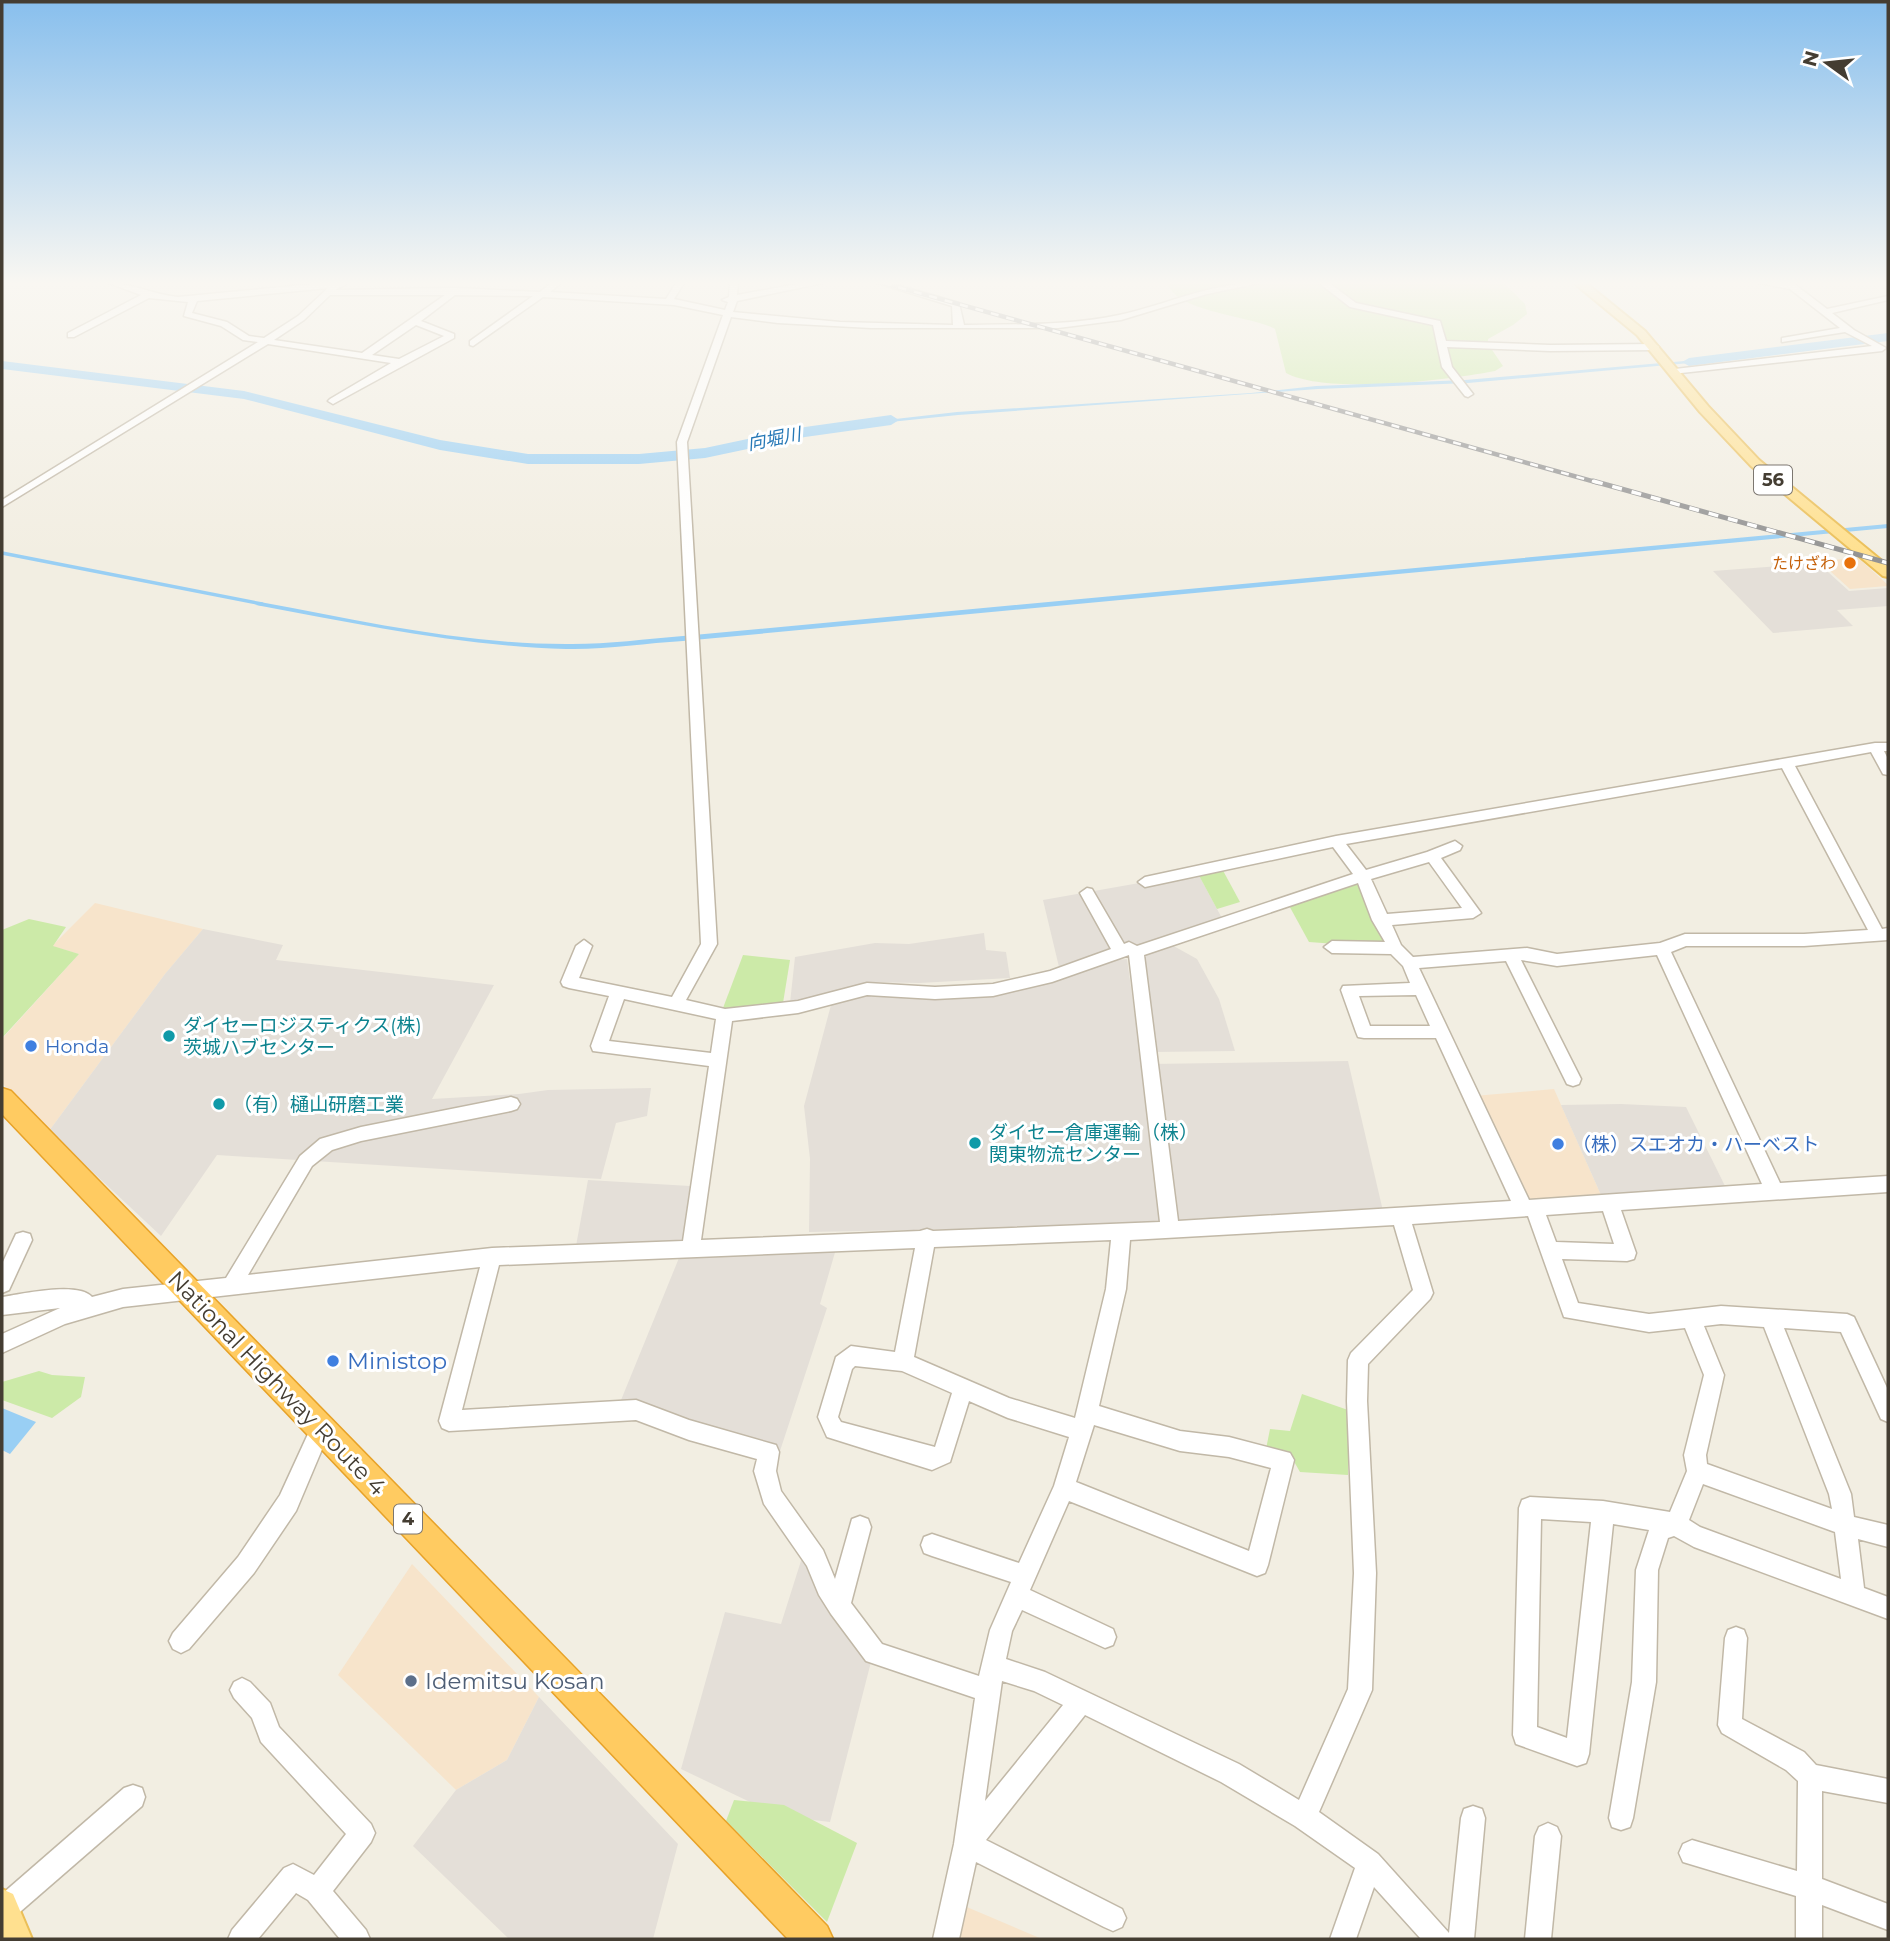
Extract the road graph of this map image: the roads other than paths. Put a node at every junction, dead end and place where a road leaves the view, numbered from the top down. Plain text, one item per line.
1 (214, 374) edge
2 (380, 374) edge
3 (706, 374) edge
4 (1452, 374) edge
5 (1677, 374) edge
6 (1468, 394) dead end
7 (333, 401) dead end
8 (2, 504) edge
9 (1888, 573) edge
10 (1882, 747) edge
11 (1787, 764) junction
12 (1888, 771) edge
13 (1336, 841) junction
14 (1455, 846) dead end
15 (1432, 856) junction
16 (1362, 876) junction
17 (1146, 883) dead end
18 (1087, 893) dead end
19 (1380, 920) junction
20 (1883, 934) edge
21 (584, 946) dead end
22 (1332, 947) dead end
23 (1395, 948) junction
24 (1662, 949) junction
25 (1128, 952) junction
26 (1511, 955) junction
27 (1409, 963) junction
28 (1420, 989) junction
29 (619, 992) junction
30 (676, 1004) junction
31 (725, 1015) junction
32 (1439, 1032) junction
33 (718, 1060) junction
34 (1573, 1079) dead end
35 (2, 1098) edge
36 (512, 1104) dead end
37 (1888, 1184) edge
38 (1774, 1190) junction
39 (1609, 1202) junction
40 (1528, 1207) junction
41 (1401, 1217) junction
42 (1170, 1229) junction
43 (1121, 1231) junction
44 (927, 1237) junction
45 (23, 1240) dead end
46 (691, 1247) junction
47 (1551, 1250) junction
48 (492, 1257) junction
49 (2, 1284) edge
50 (231, 1287) junction
51 (188, 1291) junction
52 (2, 1306) edge
53 (87, 1306) junction
54 (1770, 1317) junction
55 (1692, 1320) junction
56 (2, 1344) edge
57 (903, 1362) junction
58 (963, 1389) junction
59 (1888, 1412) edge
60 (1084, 1422) junction
61 (321, 1429) junction
62 (1698, 1471) junction
63 (1064, 1488) junction
64 (1603, 1512) junction
65 (1676, 1524) junction
66 (1845, 1525) junction
67 (860, 1527) dead end
68 (1888, 1536) edge
69 (932, 1545) dead end
70 (1019, 1585) junction
71 (1854, 1595) junction
72 (839, 1606) junction
73 (1888, 1608) edge
74 (1105, 1637) dead end
75 (1736, 1638) dead end
76 (181, 1641) dead end
77 (994, 1667) junction
78 (242, 1690) dead end
79 (988, 1691) junction
80 (1081, 1701) junction
81 (1810, 1776) junction
82 (1888, 1791) edge
83 (133, 1797) dead end
84 (1304, 1817) junction
85 (1473, 1818) dead end
86 (1621, 1818) dead end
87 (1548, 1836) dead end
88 (967, 1844) junction
89 (1692, 1853) dead end
90 (1369, 1863) junction
91 (1808, 1887) junction
92 (317, 1891) junction
93 (3, 1907) edge
94 (1888, 1917) edge
95 (1113, 1918) dead end
96 (16, 1939) edge
97 (241, 1939) edge
98 (357, 1939) edge
99 (814, 1939) edge
100 (946, 1939) edge
101 (1343, 1939) edge
102 (1438, 1939) edge
103 (1461, 1939) edge
104 (1538, 1939) edge
105 (1809, 1939) edge

1 - 8 street
2 - 7 street
3 - 30 street
4 - 6 street
5 - 9 main road, 56
10 - 11 street
10 - 12 street
11 - 13 street
11 - 20 street
13 - 16 street
13 - 17 street
14 - 15 street
15 - 16 street
15 - 19 street
16 - 19 street
16 - 25 street
18 - 25 street
19 - 23 street
20 - 24 street
21 - 29 street
22 - 23 street
23 - 27 street
24 - 26 street
24 - 38 street
25 - 31 street
25 - 42 street
26 - 27 street
26 - 34 street
27 - 28 street
28 - 32 street
28 - 32 street
29 - 30 street
29 - 33 street
30 - 31 street
31 - 33 street
32 - 40 street
33 - 46 street
35 - 51 highway, National Highway Route 4 / 4
36 - 50 street
37 - 38 street
38 - 39 street
39 - 40 street
39 - 47 street
40 - 41 street
40 - 47 street
41 - 42 street
41 - 84 street
42 - 43 street
43 - 44 street
43 - 60 street
44 - 46 street
44 - 57 street
45 - 49 street
46 - 48 street
47 - 55 street
48 - 50 street
48 - 72 street
50 - 51 street
51 - 53 street
51 - 61 highway, National Highway Route 4 / 4
52 - 53 street
53 - 56 street
54 - 55 street
54 - 59 street
54 - 66 street
55 - 62 street
57 - 58 street
57 - 58 street
58 - 60 street
60 - 63 street
60 - 63 street
61 - 76 street
61 - 99 highway, National Highway Route 4 / 4
62 - 65 street
62 - 66 street
63 - 70 street
64 - 64 street
64 - 65 street
65 - 71 street
65 - 86 street
66 - 68 street
66 - 71 street
67 - 72 street
69 - 70 street
70 - 74 street
70 - 77 street
71 - 73 street
72 - 79 street
75 - 81 street
77 - 79 street
77 - 80 street
78 - 92 street
79 - 88 street
80 - 84 street
80 - 88 street
81 - 82 street
81 - 91 street
83 - 93 street
84 - 90 street
85 - 103 street
87 - 104 street
88 - 95 street
88 - 100 street
89 - 91 street
90 - 101 street
90 - 102 street
91 - 94 street
91 - 105 street
92 - 97 street
92 - 98 street
93 - 96 main road

